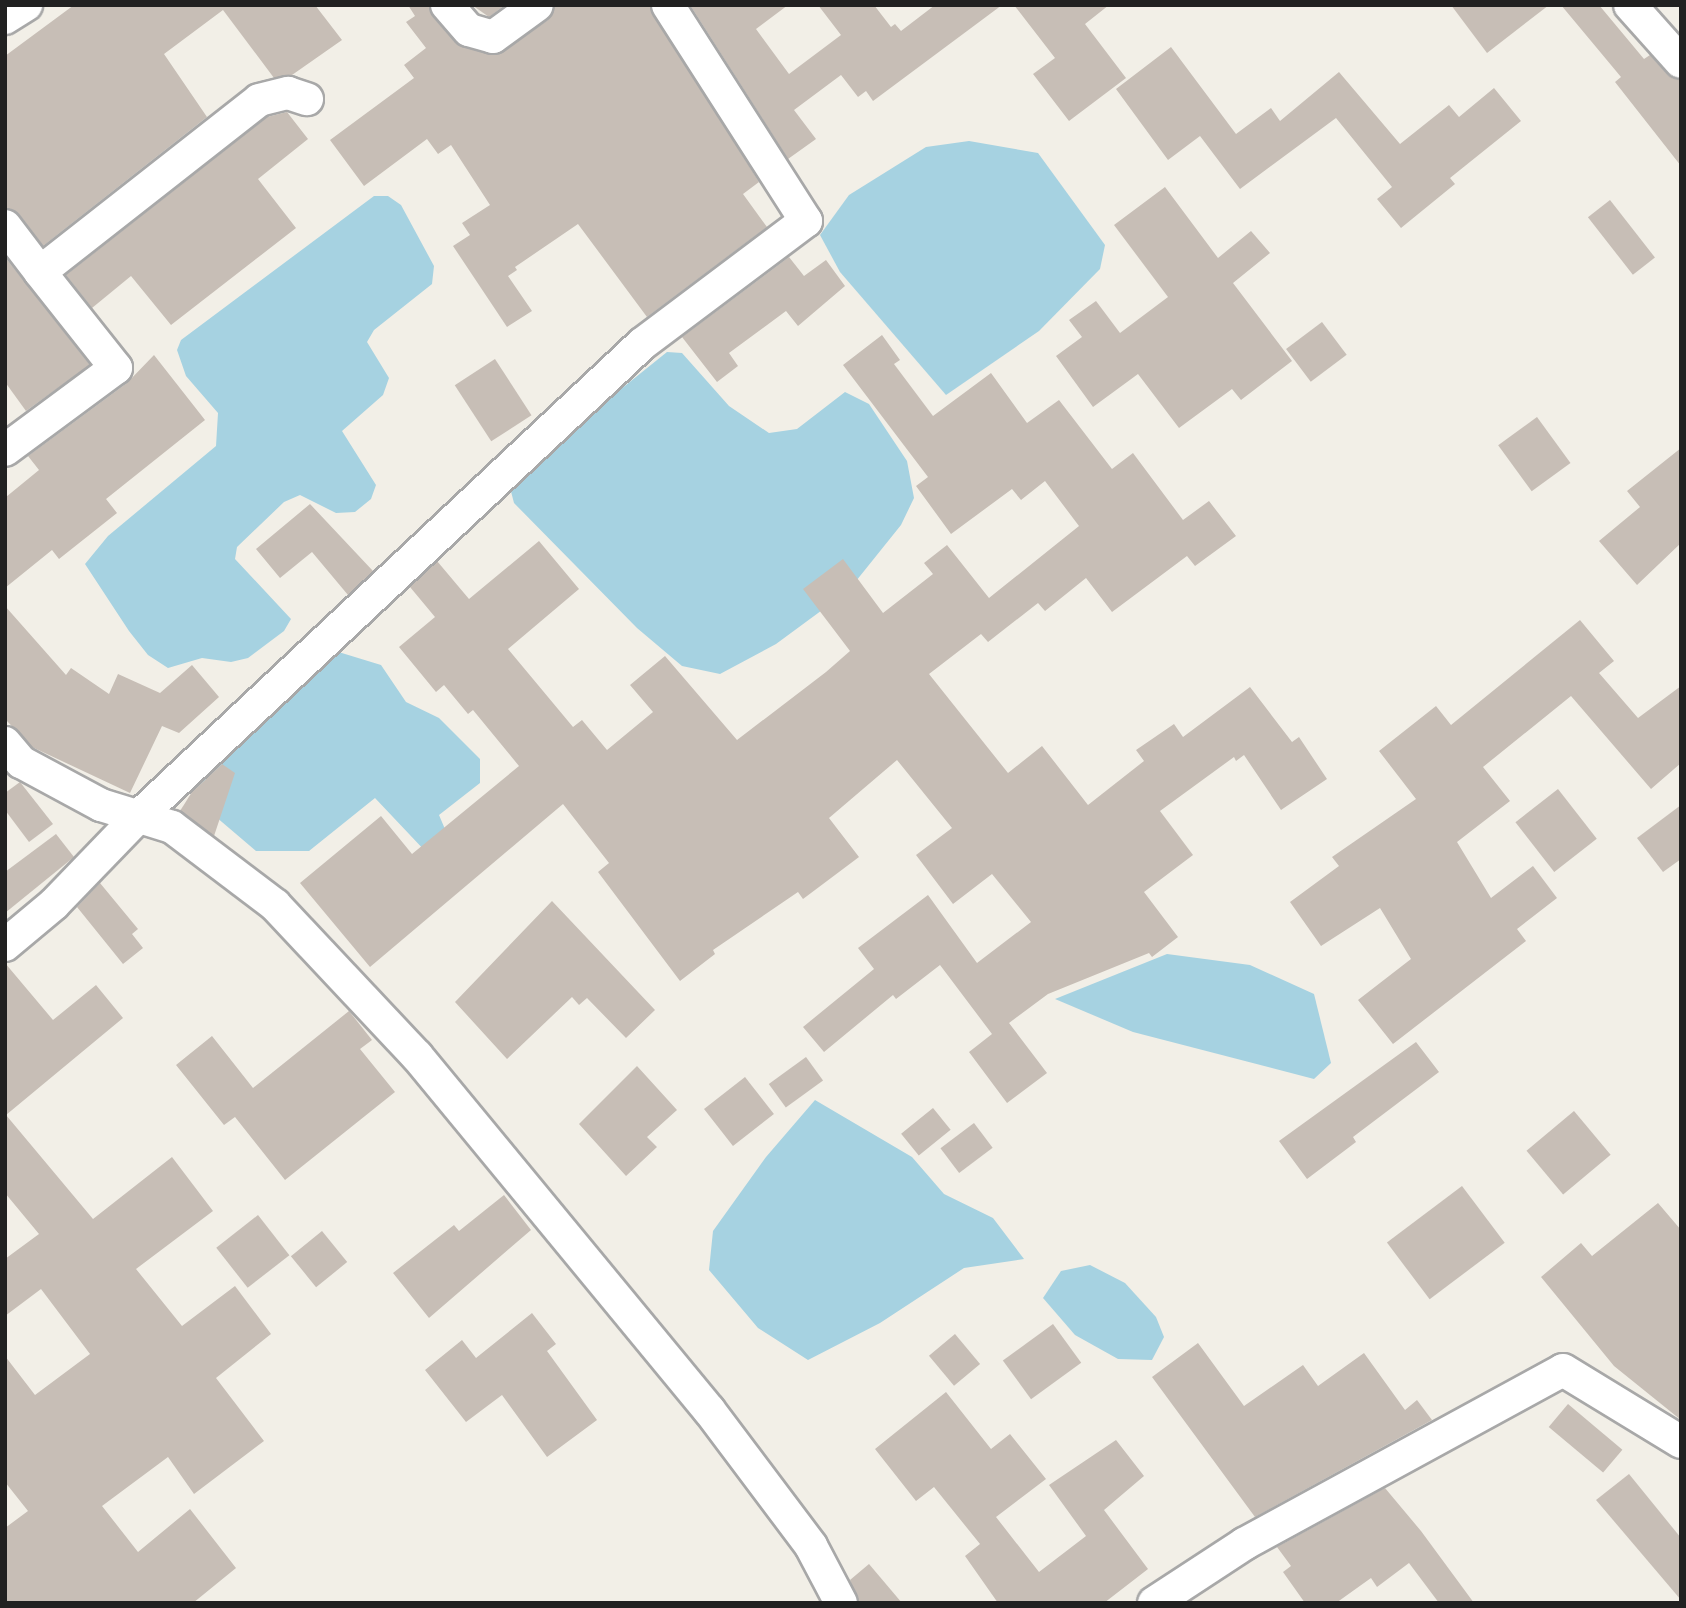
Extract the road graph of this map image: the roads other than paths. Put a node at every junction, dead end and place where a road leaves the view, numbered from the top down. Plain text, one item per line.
1 (26, 5) edge
2 (447, 5) edge
3 (537, 5) edge
4 (668, 5) edge
5 (1630, 5) edge
6 (5, 18) edge
7 (1681, 61) edge
8 (307, 99) dead end
9 (5, 226) edge
10 (40, 272) junction
11 (5, 450) edge
12 (5, 743) edge
13 (138, 817) junction
14 (5, 945) edge
15 (1681, 1442) edge
16 (841, 1603) edge
17 (1154, 1603) edge

1 - 6 street
2 - 3 street
4 - 13 street
5 - 7 street
8 - 10 street
9 - 10 street
10 - 11 street
12 - 13 street
13 - 14 street
13 - 16 street
15 - 17 street

